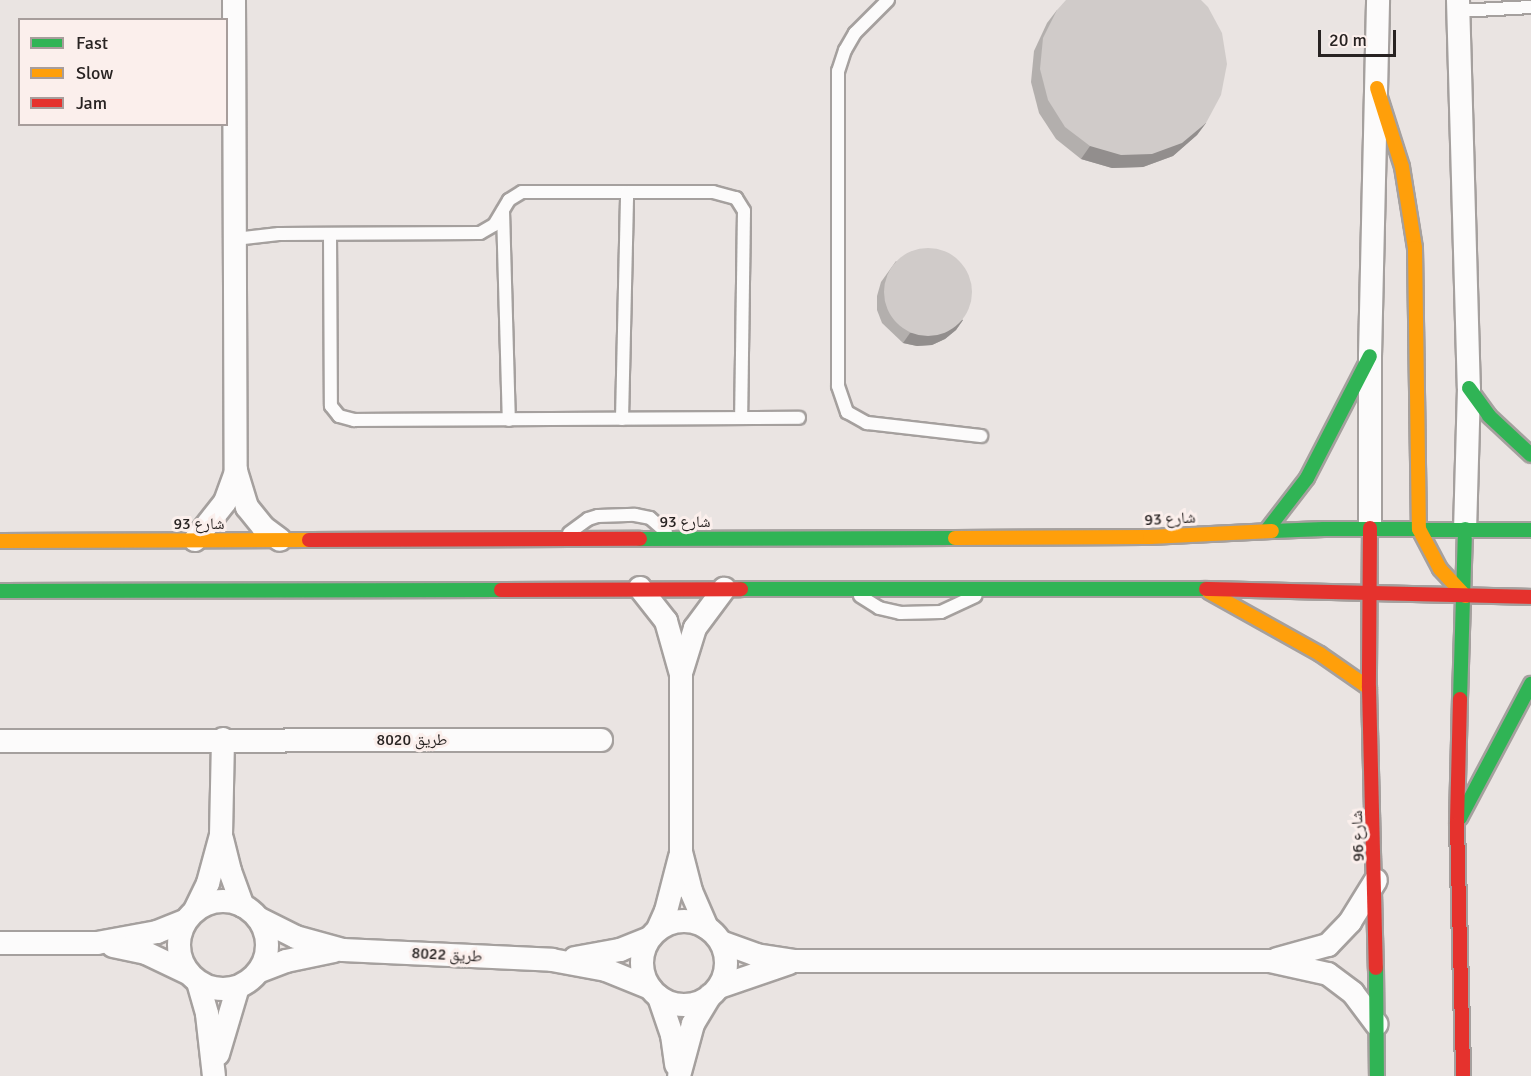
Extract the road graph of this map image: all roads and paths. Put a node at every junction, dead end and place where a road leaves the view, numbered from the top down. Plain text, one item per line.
1 (234, 0) edge
2 (888, 0) edge
3 (1378, 0) edge
4 (1458, 5) edge
5 (1531, 7) edge
6 (1377, 88) junction
7 (627, 192) junction
8 (502, 210) junction
9 (330, 234) junction
10 (235, 239) junction
11 (1370, 356) junction
12 (1469, 388) junction
13 (741, 418) junction
14 (798, 418) dead end
15 (622, 419) junction
16 (508, 420) junction
17 (981, 436) dead end
18 (1531, 455) edge
19 (236, 471) junction
20 (1370, 528) junction
21 (1419, 529) junction
22 (1267, 530) junction
23 (1465, 530) junction
24 (1531, 530) edge
25 (561, 539) junction
26 (674, 539) junction
27 (195, 540) junction
28 (279, 540) junction
29 (0, 541) edge
30 (640, 588) junction
31 (849, 588) junction
32 (987, 588) junction
33 (1203, 588) junction
34 (724, 589) junction
35 (0, 591) edge
36 (1369, 595) junction
37 (1465, 596) junction
38 (1531, 597) edge
39 (681, 674) junction
40 (1531, 684) edge
41 (1369, 687) junction
42 (223, 739) junction
43 (601, 740) dead end
44 (0, 741) edge
45 (1457, 824) junction
46 (221, 835) junction
47 (681, 852) junction
48 (1376, 880) junction
49 (251, 912) junction
50 (191, 915) junction
51 (653, 934) junction
52 (714, 935) junction
53 (0, 943) edge
54 (97, 943) junction
55 (343, 950) junction
56 (552, 960) junction
57 (1270, 961) junction
58 (794, 962) junction
59 (260, 970) junction
60 (193, 978) junction
61 (238, 987) junction
62 (714, 992) junction
63 (654, 993) junction
64 (1376, 1024) junction
65 (214, 1073) edge
66 (678, 1076) edge
67 (1377, 1076) edge
68 (1463, 1076) edge

1 - 10 street
2 - 17 lane
3 - 6 street
4 - 5 lane
4 - 12 street
6 - 11 street
6 - 21 street
7 - 8 lane
7 - 13 lane
7 - 15 lane
8 - 9 lane
8 - 16 lane
9 - 10 lane
9 - 16 lane
10 - 19 street
11 - 20 street
11 - 22 street
12 - 18 street
12 - 23 street
13 - 14 lane
13 - 15 lane
15 - 16 lane
19 - 27 street
19 - 28 street
20 - 21 street, شارع 93
20 - 22 street, شارع 93
20 - 36 street, شارع 96
21 - 23 street, شارع 93
21 - 37 street
22 - 26 street, شارع 93
23 - 24 street, شارع 93
23 - 37 street
25 - 26 street, شارع 93
25 - 26 lane
25 - 28 street, شارع 93
27 - 28 street, شارع 93
27 - 29 street, شارع 93
30 - 34 street
30 - 35 street
30 - 39 street
31 - 32 street
31 - 32 lane
31 - 34 street
32 - 33 street
33 - 36 street
33 - 41 street
34 - 39 street
36 - 37 street
36 - 41 street, شارع 96
37 - 38 street
37 - 45 street
39 - 47 street
40 - 45 street
41 - 48 street, شارع 96
42 - 43 street, طريق 8020
42 - 44 street, طريق 8020
42 - 46 street
45 - 68 street
46 - 49 street
46 - 50 street
47 - 51 street
47 - 52 street
48 - 57 street
48 - 64 street, شارع 96
49 - 50 street
49 - 55 street, طريق 8022
49 - 59 street
50 - 54 street
50 - 60 street
51 - 52 street
51 - 56 street, طريق 8022
51 - 63 street
52 - 58 street
52 - 62 street
53 - 54 street
54 - 60 street
55 - 56 street, طريق 8022
55 - 59 street, طريق 8022
56 - 63 street, طريق 8022
57 - 58 street
57 - 64 street
58 - 62 street
59 - 61 street
60 - 61 street
60 - 65 street
61 - 65 street
62 - 63 street
62 - 66 street
63 - 66 street
64 - 67 street, شارع 96

